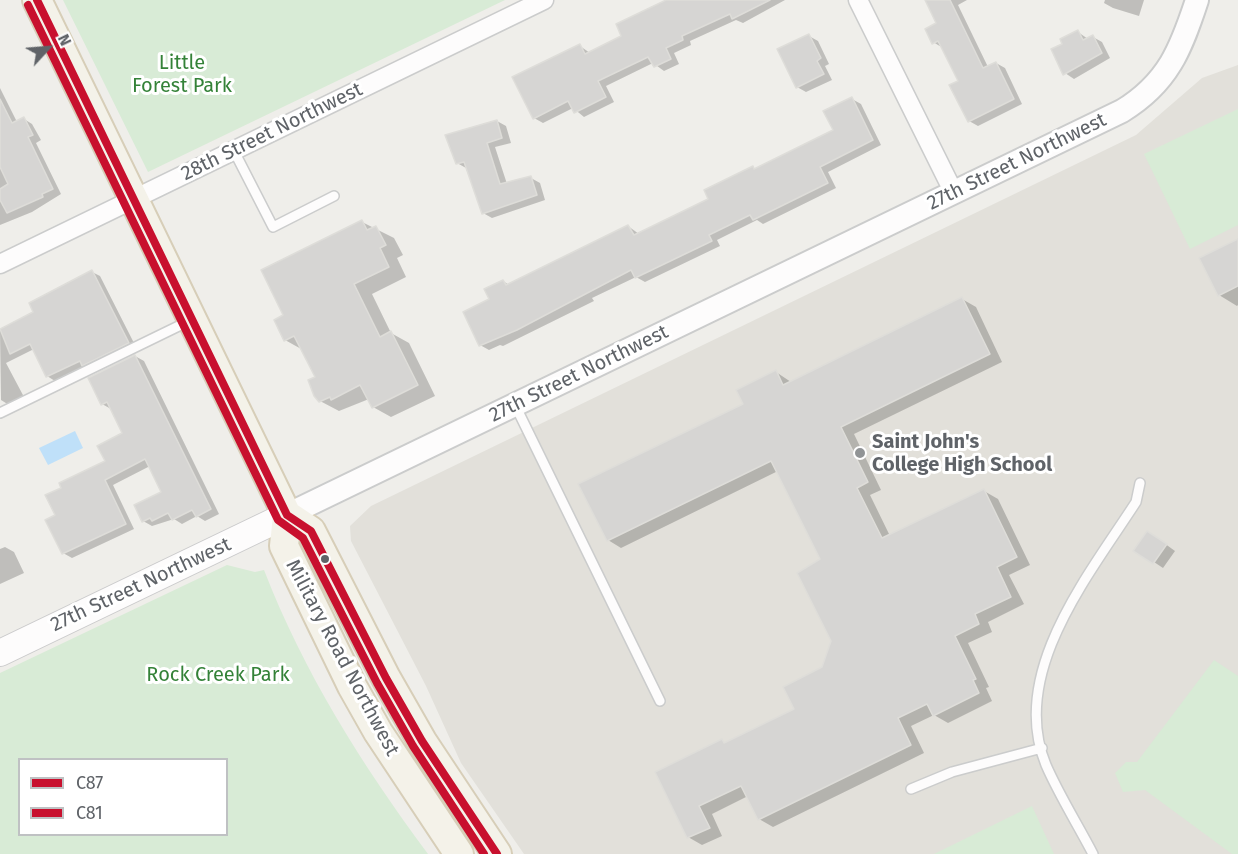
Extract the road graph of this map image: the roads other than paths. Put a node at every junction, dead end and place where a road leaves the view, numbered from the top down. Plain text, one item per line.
1 (36, 0) edge
2 (544, 0) edge
3 (858, 0) edge
4 (1197, 0) edge
5 (234, 151) junction
6 (954, 193) junction
7 (334, 196) dead end
8 (133, 200) junction
9 (0, 264) edge
10 (192, 320) junction
11 (515, 405) junction
12 (0, 413) edge
13 (1140, 483) dead end
14 (287, 515) junction
15 (0, 653) edge
16 (660, 701) dead end
17 (1042, 748) junction
18 (911, 789) dead end
19 (459, 854) edge
20 (497, 854) edge
21 (1093, 854) edge

1 - 8 main road
2 - 5 street, 28th Street Northwest
3 - 6 street
4 - 6 street, 27th Street Northwest
5 - 7 lane
5 - 8 street, 28th Street Northwest
6 - 11 street, 27th Street Northwest
8 - 9 street, 28th Street Northwest
8 - 10 main road
10 - 12 lane
10 - 14 main road
11 - 14 street, 27th Street Northwest
11 - 16 lane
13 - 17 lane
14 - 15 main road, 27th Street Northwest
14 - 19 main road, Military Road Northwest
14 - 20 main road, Military Road Northwest
17 - 18 lane
17 - 21 lane

